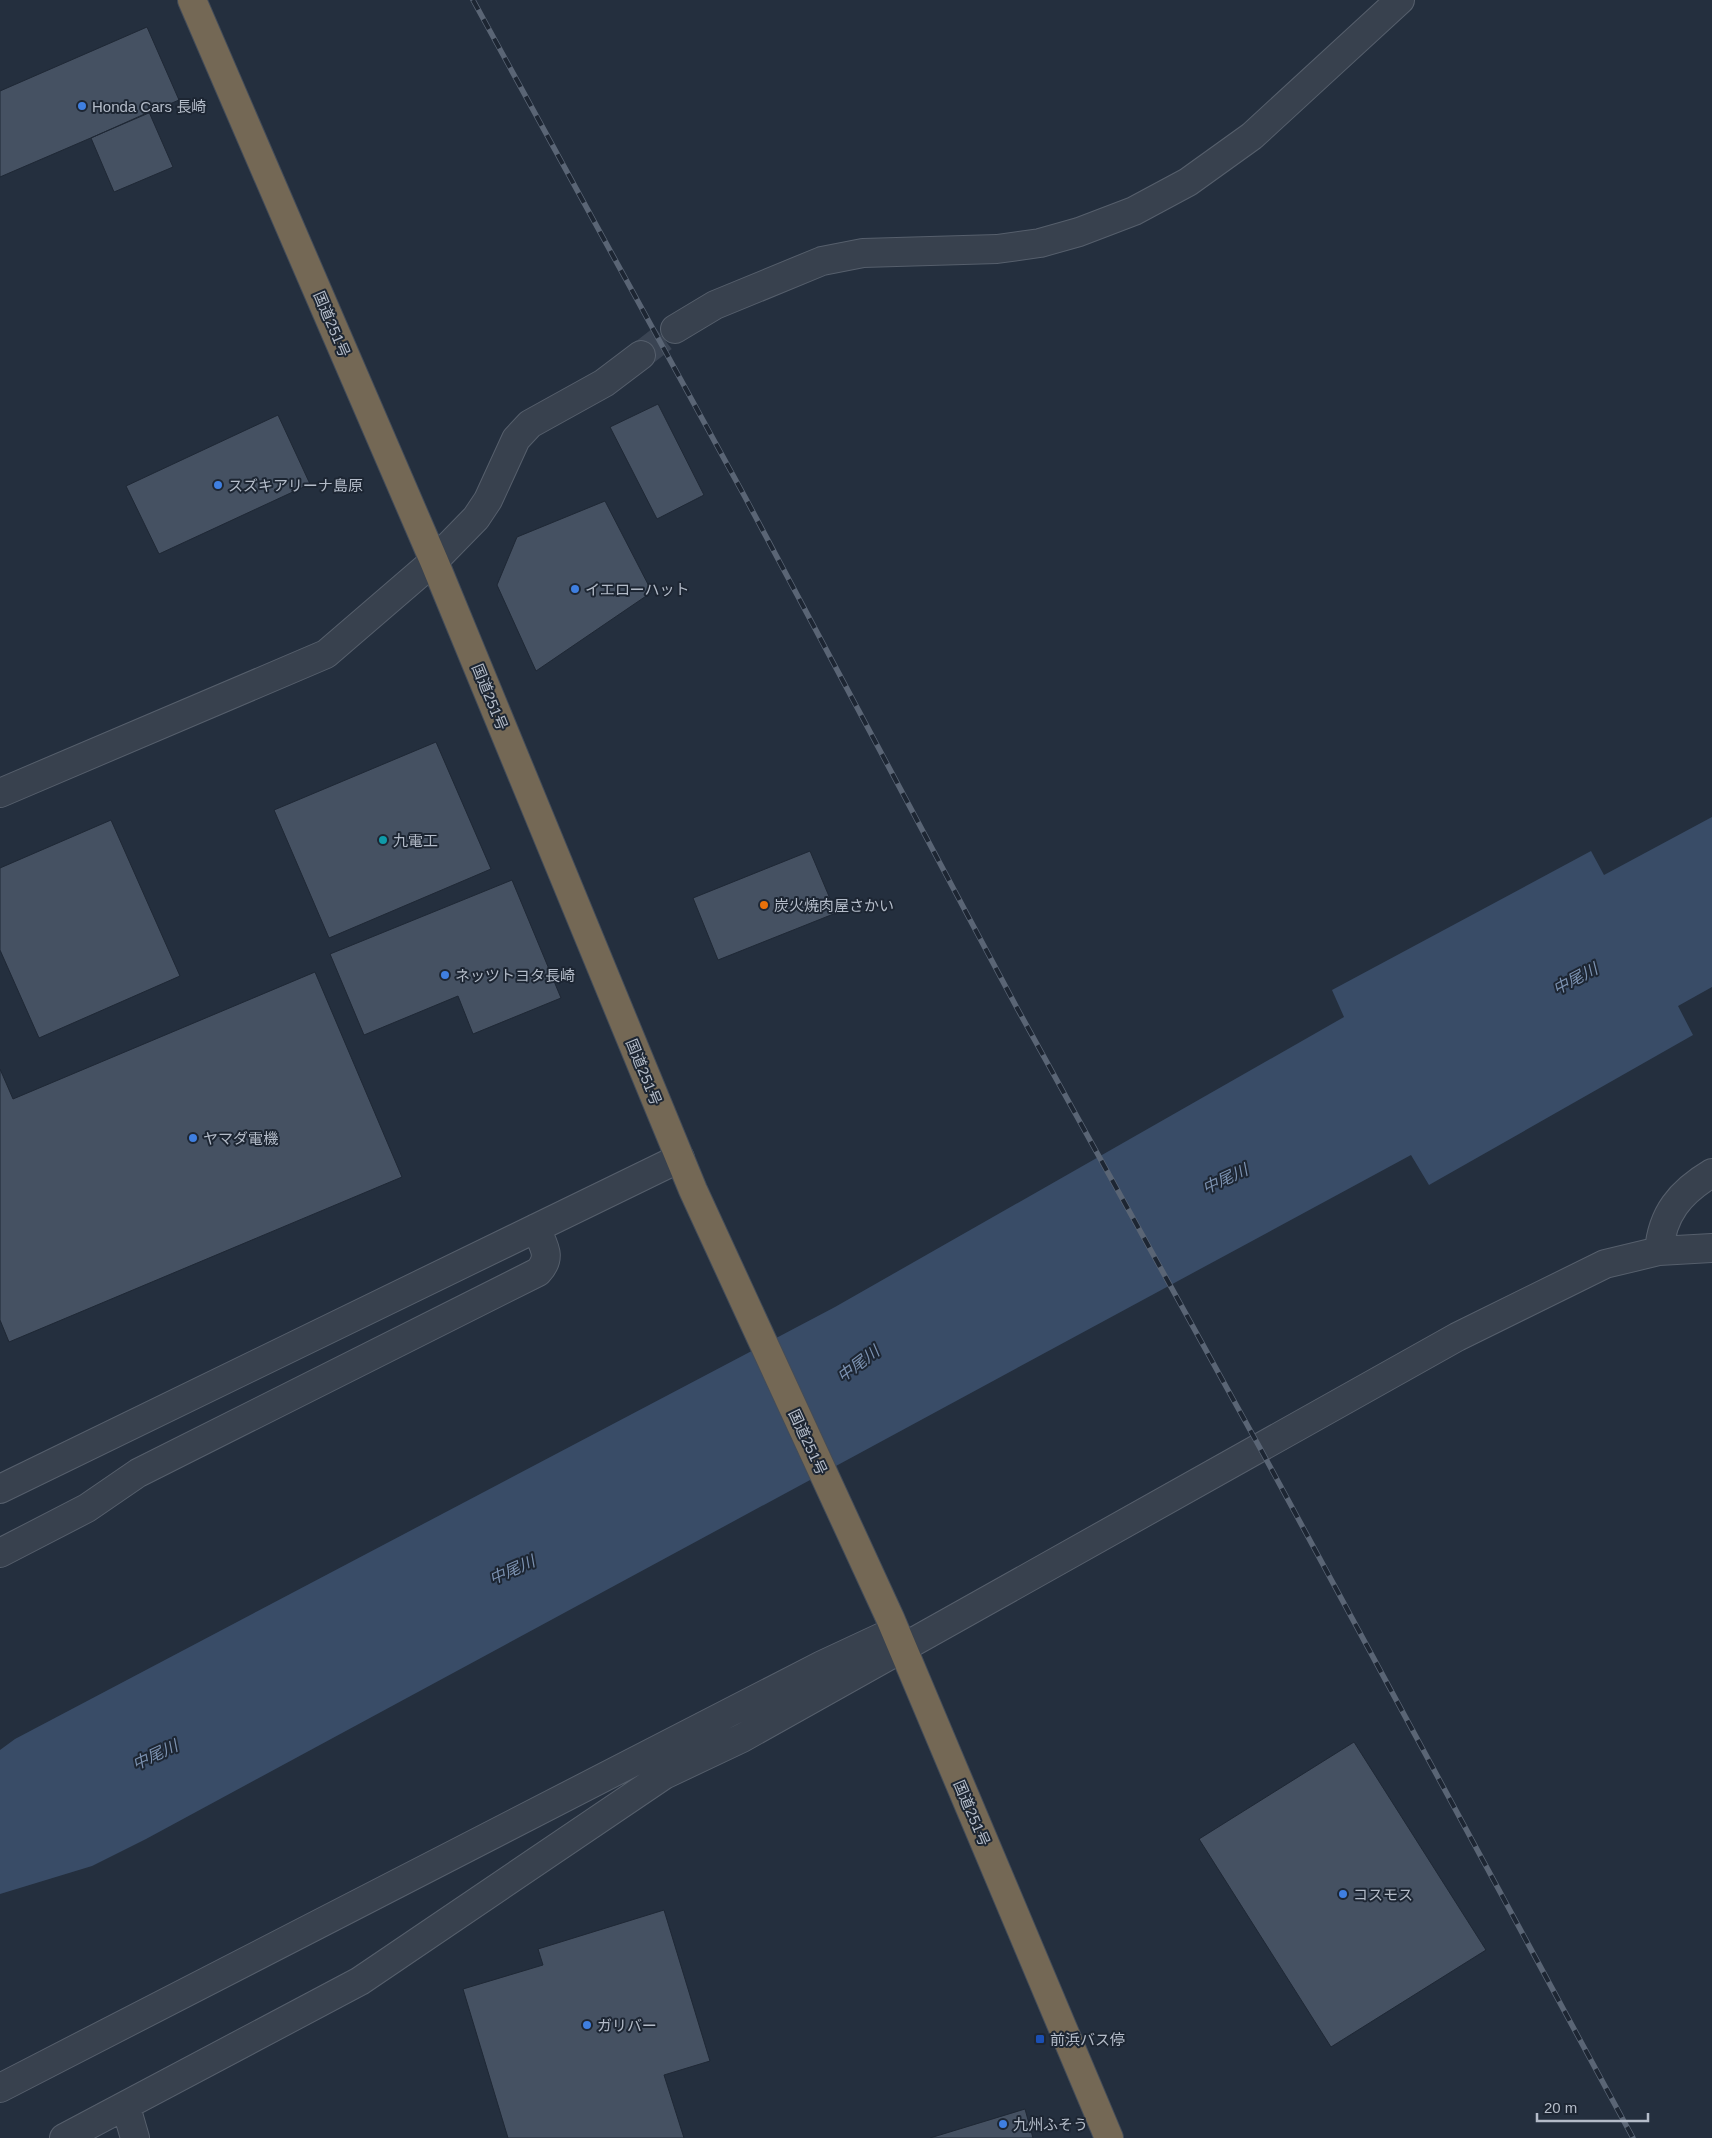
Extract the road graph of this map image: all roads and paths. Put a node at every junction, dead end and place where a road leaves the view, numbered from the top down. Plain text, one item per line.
1 (192, 0) edge
2 (1400, 0) edge
3 (676, 329) tunnel mouth
4 (641, 355) tunnel mouth
5 (434, 561) junction
6 (0, 793) edge
7 (680, 1158) junction
8 (1712, 1173) edge
9 (536, 1228) junction
10 (1712, 1248) edge
11 (1659, 1251) junction
12 (0, 1489) edge
13 (0, 1553) edge
14 (896, 1633) junction
15 (0, 2088) edge
16 (126, 2107) junction
17 (64, 2138) edge
18 (135, 2138) edge
19 (1109, 2138) edge

1 - 5 highway, 国道251号
2 - 3 street
4 - 5 street
5 - 6 street
5 - 7 highway, 国道251号
7 - 9 street
7 - 14 highway, 国道251号
8 - 11 street
9 - 12 street
9 - 13 street
10 - 11 street
11 - 14 street
14 - 15 street
14 - 16 street
14 - 19 highway, 国道251号
16 - 17 street
16 - 18 street

